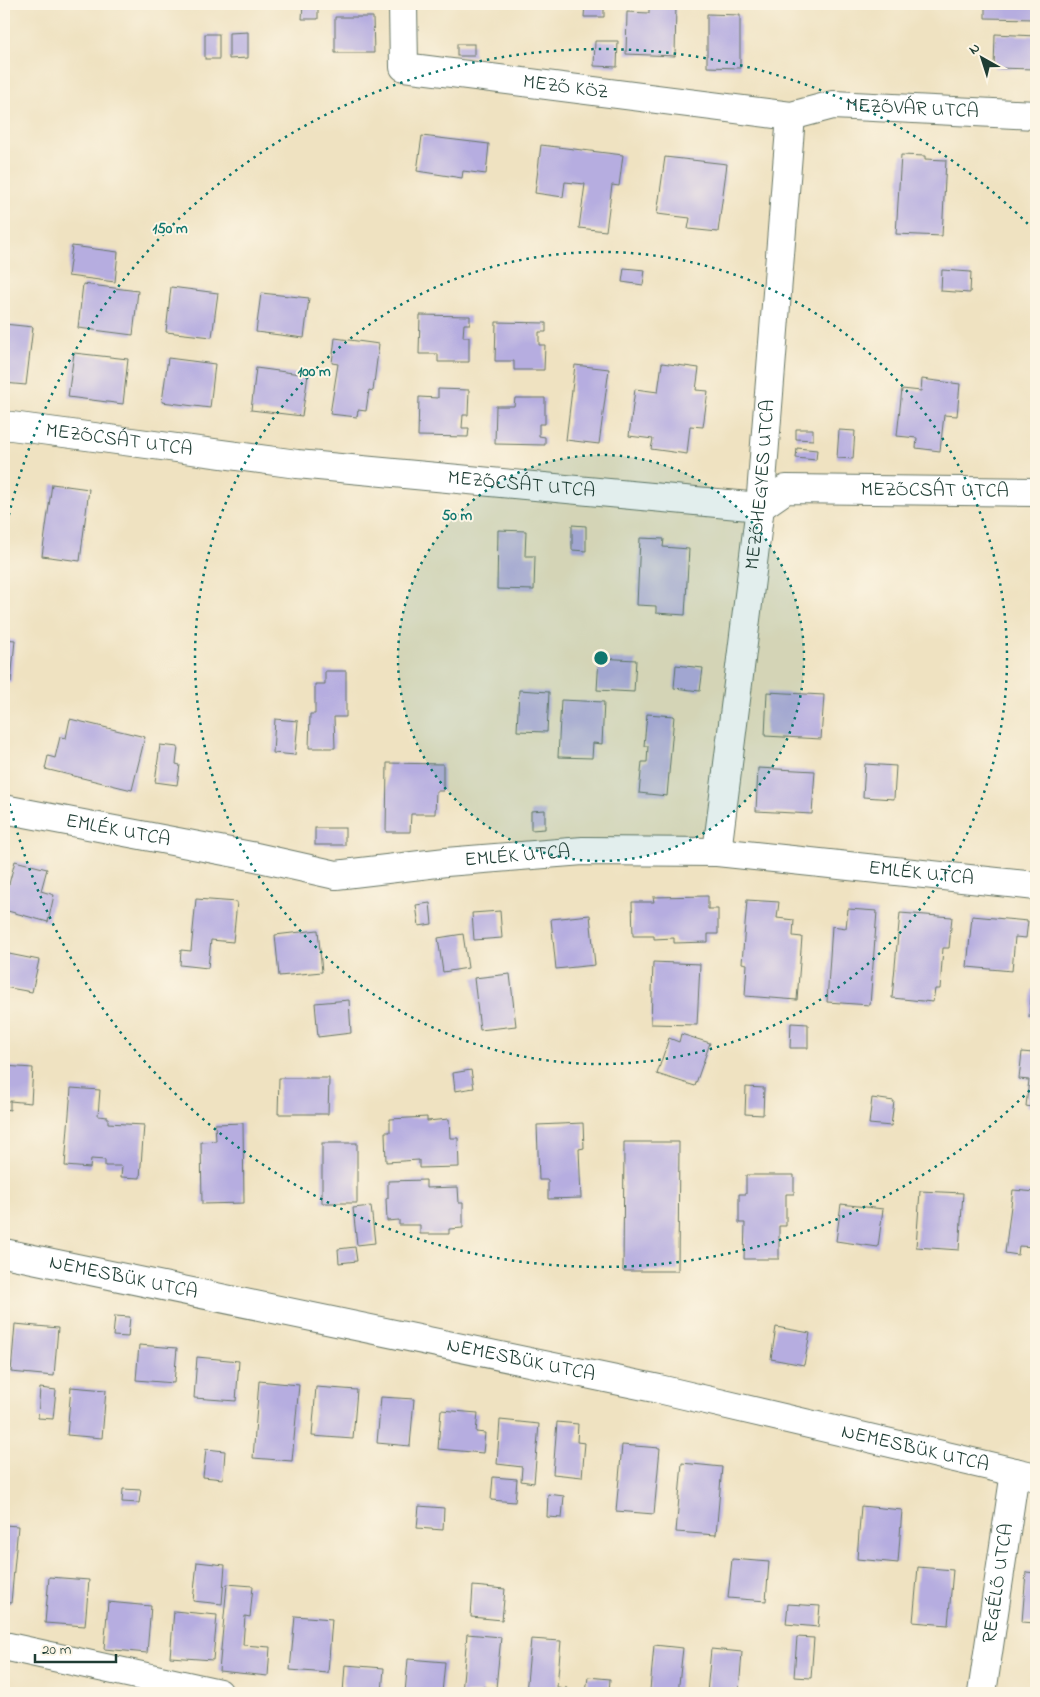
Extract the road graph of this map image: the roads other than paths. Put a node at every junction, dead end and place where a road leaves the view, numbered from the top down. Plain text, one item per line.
1 (403, 4) edge
2 (1036, 115) edge
3 (791, 116) junction
4 (4, 425) edge
5 (1036, 492) edge
6 (760, 507) junction
7 (4, 808) edge
8 (717, 852) junction
9 (1036, 886) edge
10 (4, 1253) edge
11 (1026, 1474) edge
12 (4, 1646) edge
13 (219, 1693) edge
14 (982, 1693) edge

1 - 3 street, MEZŐ KÖZ
2 - 3 street, MEZŐVÁR UTCA
3 - 6 street, MEZŐHEGYES UTCA
4 - 6 street, MEZŐCSÁT UTCA
5 - 6 street, MEZŐCSÁT UTCA
6 - 8 street, MEZŐHEGYES UTCA
7 - 8 street, EMLÉK UTCA
8 - 9 street, EMLÉK UTCA
10 - 11 street, NEMESBÜK UTCA
11 - 14 street, REGÉLŐ UTCA
12 - 13 street

